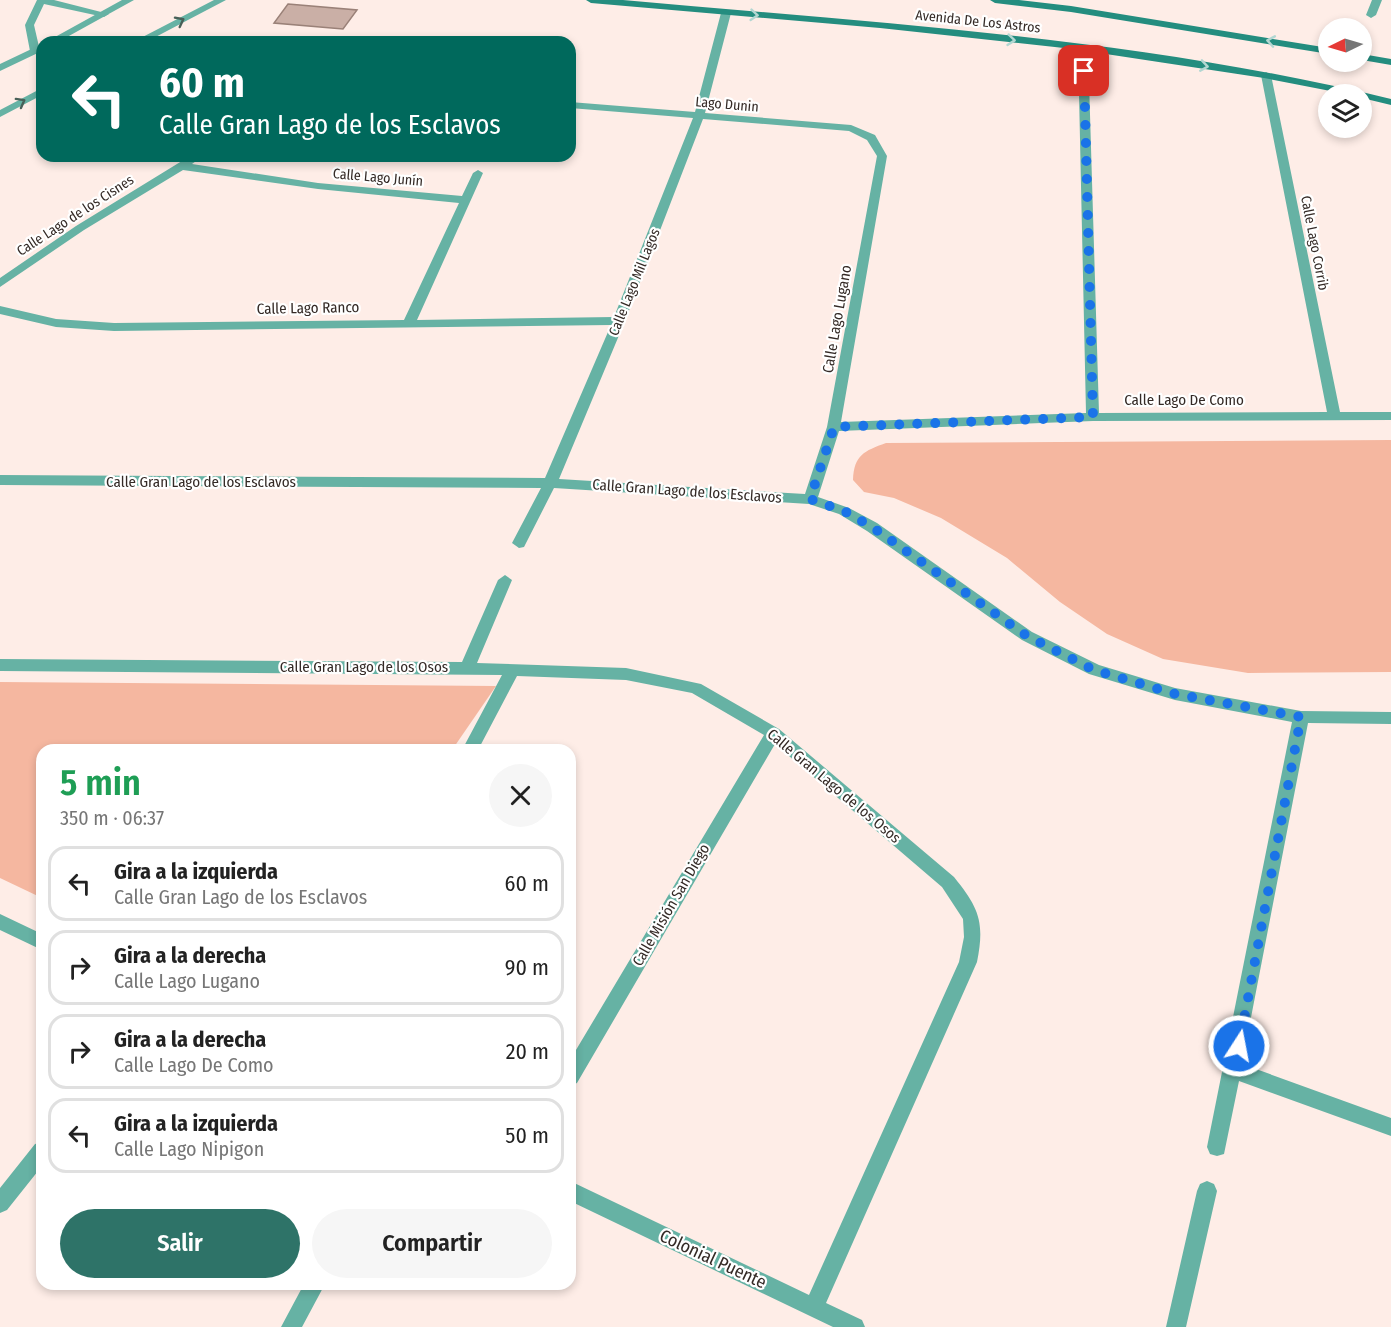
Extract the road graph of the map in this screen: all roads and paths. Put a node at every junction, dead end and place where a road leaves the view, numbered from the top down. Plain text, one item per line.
1 (129, 0) edge
2 (221, 0) edge
3 (591, 0) edge
4 (995, 0) edge
5 (1377, 0) edge
6 (41, 1) edge
7 (726, 13) junction
8 (104, 14) junction
9 (1371, 15) dead end
10 (62, 36) edge
11 (150, 36) edge
12 (36, 45) edge
13 (1083, 48) junction
14 (1318, 49) edge
15 (36, 50) edge
16 (1372, 59) edge
17 (1391, 62) edge
18 (0, 68) edge
19 (1266, 75) junction
20 (1318, 86) edge
21 (36, 94) edge
22 (1372, 98) edge
23 (1391, 102) edge
24 (576, 106) edge
25 (0, 114) edge
26 (699, 117) junction
27 (878, 142) joint
28 (188, 162) edge
29 (181, 166) junction
30 (478, 173) dead end
31 (465, 200) junction
32 (0, 283) edge
33 (0, 310) edge
34 (619, 321) junction
35 (409, 323) junction
36 (1334, 416) junction
37 (1391, 416) edge
38 (1093, 417) junction
39 (834, 427) junction
40 (0, 480) edge
41 (550, 483) junction
42 (810, 499) junction
43 (519, 543) dead end
44 (504, 580) dead end
45 (0, 665) edge
46 (467, 668) junction
47 (513, 669) junction
48 (1301, 717) junction
49 (1391, 718) edge
50 (772, 733) junction
51 (473, 744) edge
52 (0, 922) edge
53 (36, 939) edge
54 (576, 1067) edge
55 (1234, 1070) junction
56 (1391, 1127) edge
57 (1217, 1147) dead end
58 (36, 1158) edge
59 (1207, 1191) dead end
60 (576, 1194) edge
61 (0, 1203) edge
62 (312, 1290) edge
63 (814, 1307) junction
64 (291, 1327) edge
65 (855, 1327) edge
66 (1176, 1327) edge

1 - 8 street
11 -> 2 street
3 - 7 main road, Avenida De Los Astros
14 -> 4 main road, Avenida De Los Astros
5 - 9 street
6 - 8 street
6 - 12 street
7 -> 13 main road, Avenida De Los Astros
7 - 26 street, Calle Lago Mil Lagos
8 - 10 street
13 -> 19 main road, Avenida De Los Astros
13 - 38 street
15 - 18 street
16 - 17 main road
19 - 20 main road, Avenida De Los Astros
19 - 36 street, Calle Lago Corrib
25 -> 21 street
22 - 23 main road, Avenida De Los Astros
24 - 26 street, Lago Dunin
26 - 27 street, Lago Dunin
26 - 34 street, Calle Lago Mil Lagos
27 - 39 street, Calle Lago Lugano
28 - 29 street, Calle Lago de los Cisnes
29 - 31 street, Calle Lago Junín
29 - 32 street, Calle Lago de los Cisnes
30 - 31 street
31 - 35 street
33 - 35 street, Calle Lago Ranco
34 - 35 street, Calle Lago Ranco
34 - 41 street, Calle Lago Mil Lagos
36 - 37 street, Calle Lago De Como
36 - 38 street, Calle Lago De Como
38 - 39 street, Calle Lago De Como
39 - 42 street, Calle Lago Lugano
40 - 41 street, Calle Gran Lago de los Esclavos
41 - 42 street, Calle Gran Lago de los Esclavos
41 - 43 street, Calle Lago Mil Lagos
42 - 48 street, Calle Gran Lago de los Esclavos
44 - 46 street
45 - 46 street, Calle Gran Lago de los Osos
46 - 47 street, Calle Gran Lago de los Osos
47 - 50 street, Calle Gran Lago de los Osos
47 - 51 street
48 - 49 street, Calle Gran Lago de los Esclavos
48 - 55 street
50 - 54 street, Calle Misión San Diego
50 - 63 street, Calle Gran Lago de los Osos
52 - 53 street
55 - 56 street
55 - 57 street
58 - 61 street
59 - 66 street
60 - 63 street, Colonial Puente
62 - 64 street
63 - 65 street, Colonial Puente

